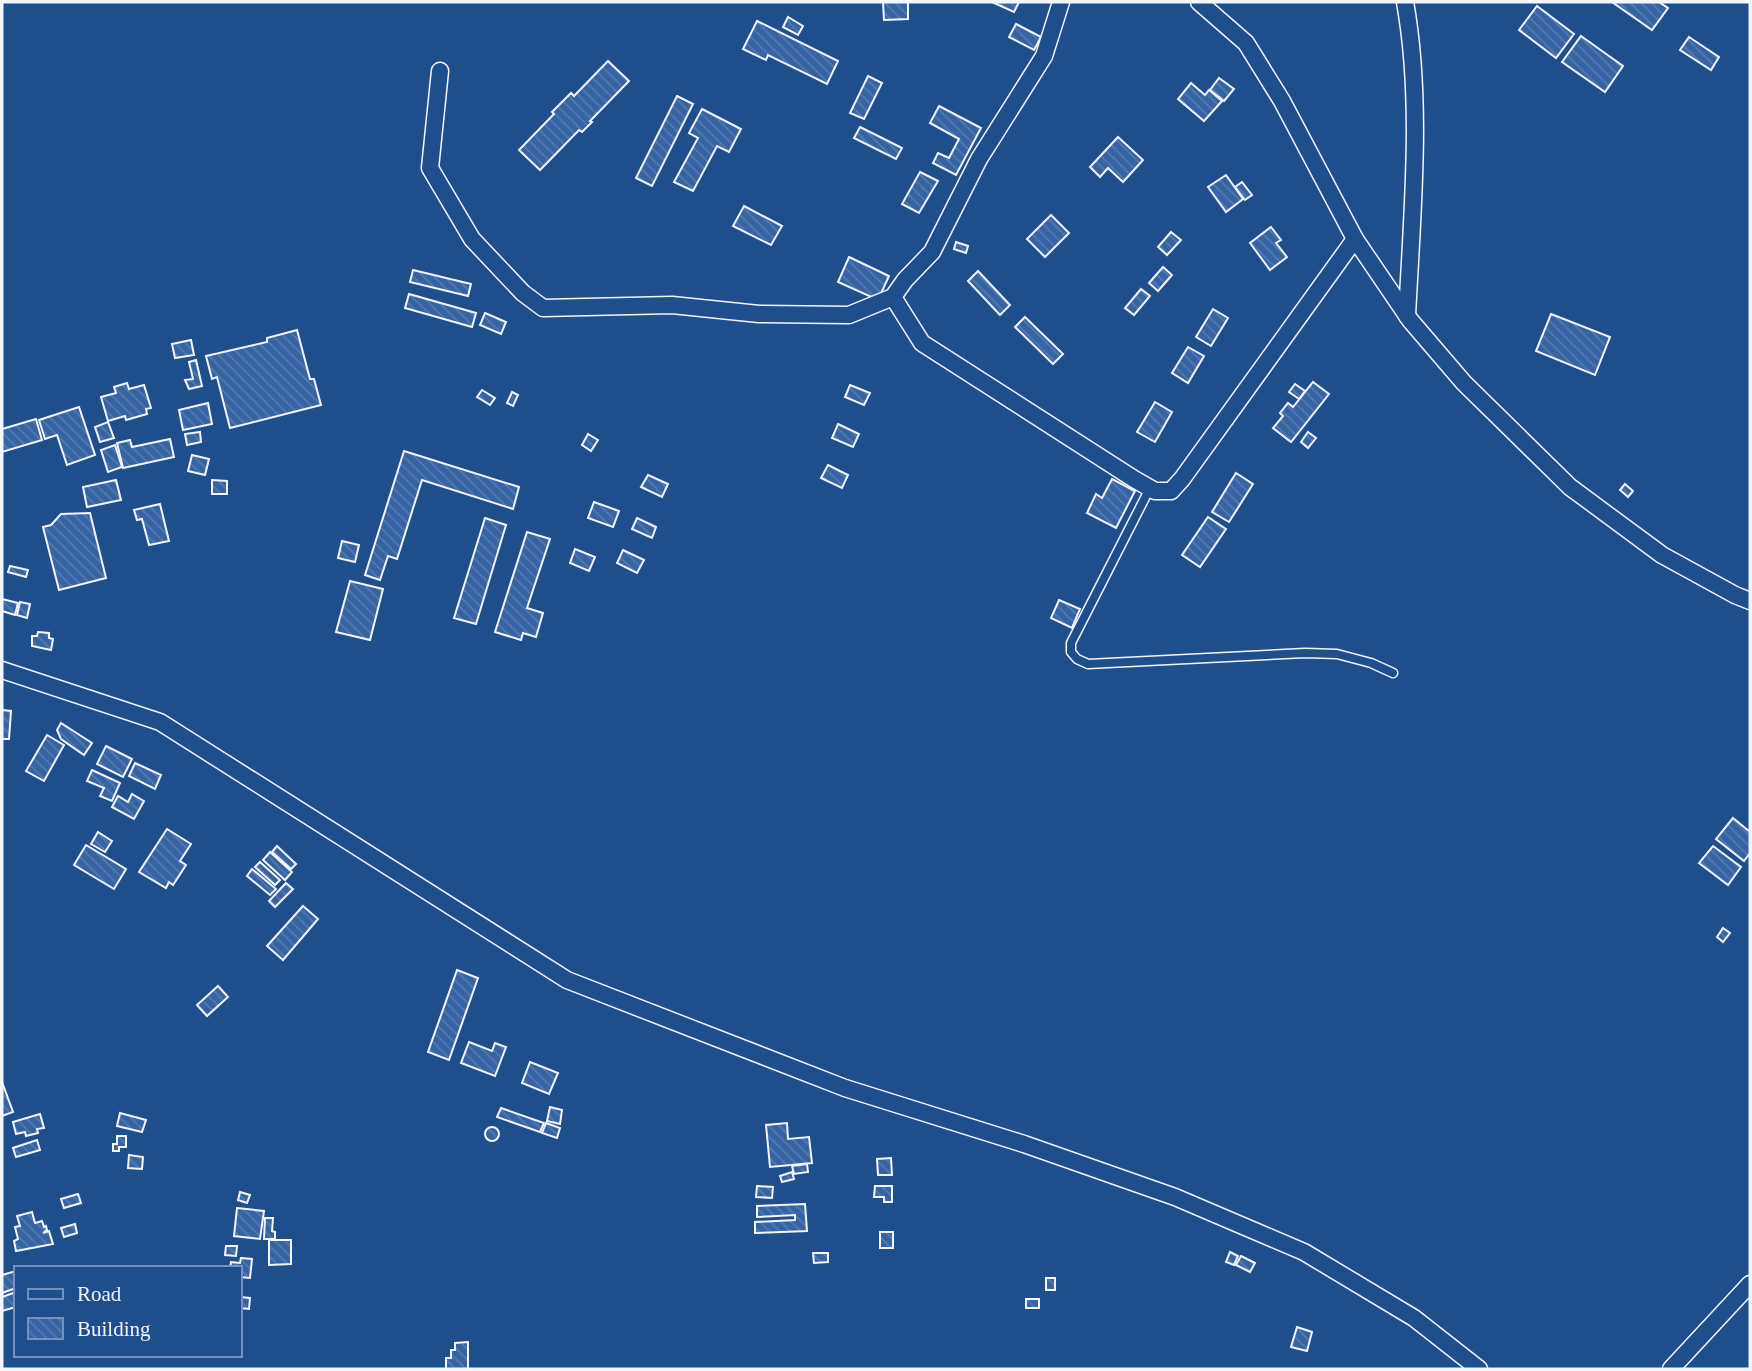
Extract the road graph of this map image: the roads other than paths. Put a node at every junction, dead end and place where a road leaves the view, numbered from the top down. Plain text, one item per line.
1 (1061, 2) edge
2 (1199, 2) edge
3 (1405, 2) edge
4 (440, 71) dead end
5 (1355, 239) junction
6 (893, 297) junction
7 (1407, 316) junction
8 (1150, 488) junction
9 (1750, 601) edge
10 (2, 670) edge
11 (1393, 673) dead end
12 (1750, 1284) edge
13 (1479, 1369) edge
14 (1671, 1369) edge

1 - 6 street
2 - 5 street
3 - 7 street
4 - 6 street
5 - 7 street
5 - 8 street
6 - 8 street
7 - 9 street
8 - 11 lane
10 - 13 street
12 - 14 street

